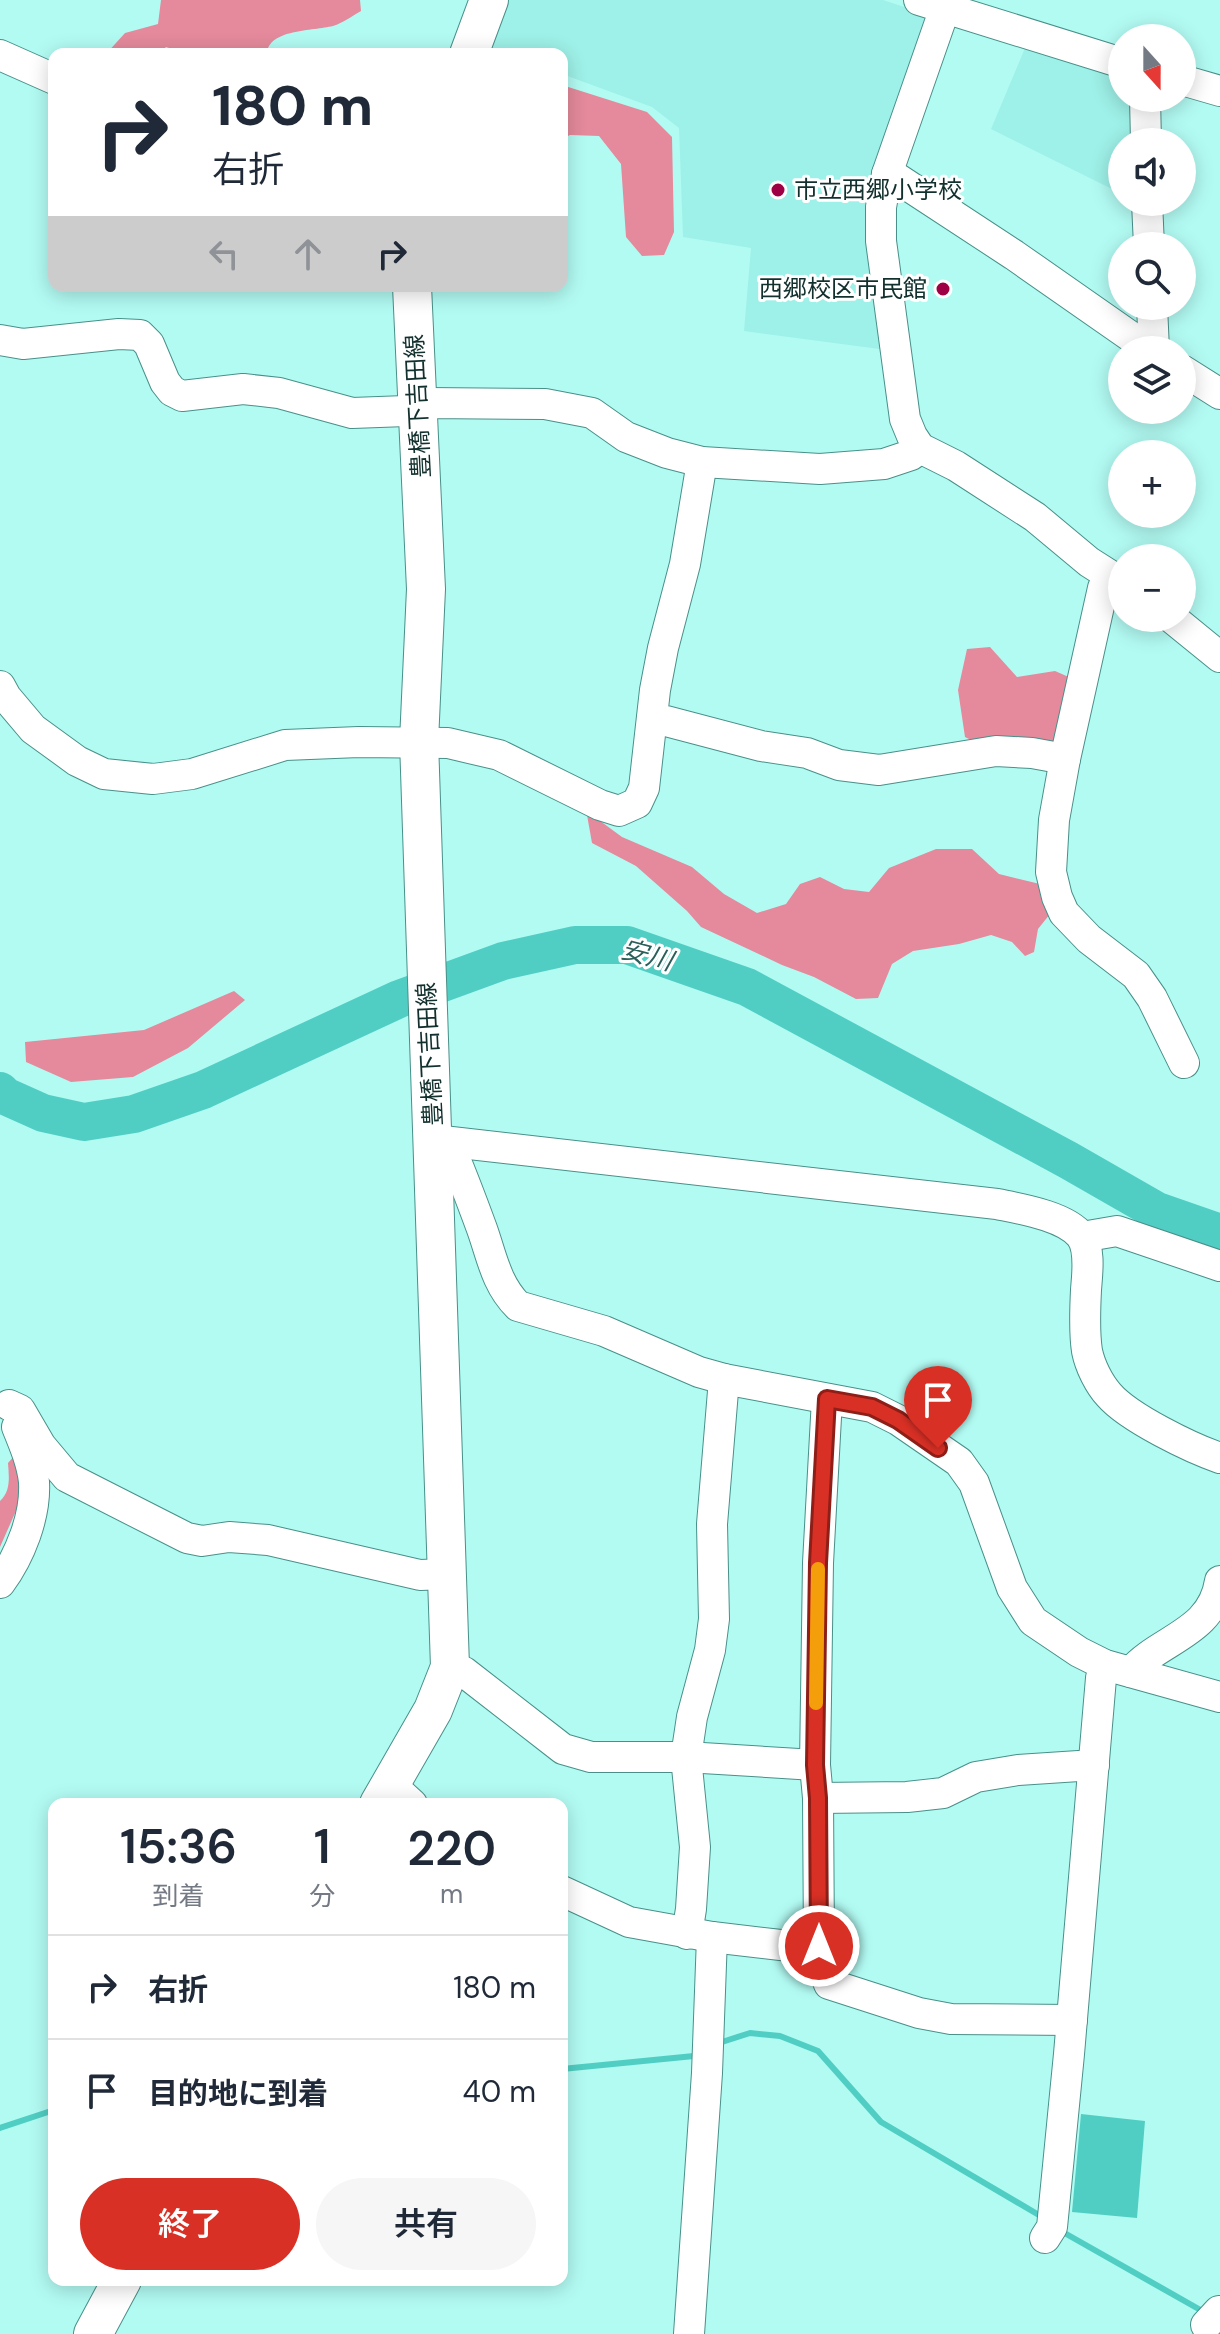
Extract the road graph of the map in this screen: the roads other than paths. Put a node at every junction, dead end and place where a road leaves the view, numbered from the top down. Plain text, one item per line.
1 (489, 0) edge
2 (932, 4) edge
3 (471, 48) edge
4 (0, 55) edge
5 (1108, 59) edge
6 (48, 76) edge
7 (1196, 84) edge
8 (1220, 91) edge
9 (887, 174) junction
10 (412, 292) edge
11 (1132, 336) edge
12 (0, 340) edge
13 (1196, 379) edge
14 (1220, 394) edge
15 (418, 406) junction
16 (920, 448) junction
17 (702, 462) junction
18 (1108, 574) edge
19 (1108, 585) edge
20 (1189, 632) edge
21 (1220, 657) edge
22 (0, 686) edge
23 (652, 719) junction
24 (419, 741) junction
25 (1065, 759) junction
26 (1184, 1063) dead end
27 (441, 1141) junction
28 (1082, 1237) junction
29 (1220, 1266) edge
30 (724, 1379) junction
31 (4, 1396) edge
32 (827, 1399) junction
33 (1220, 1458) edge
34 (447, 1574) junction
35 (1220, 1581) edge
36 (0, 1583) edge
37 (450, 1667) junction
38 (1118, 1669) junction
39 (1220, 1697) edge
40 (686, 1757) junction
41 (815, 1765) junction
42 (1094, 1765) junction
43 (394, 1797) edge
44 (818, 1798) junction
45 (568, 1894) edge
46 (700, 1936) junction
47 (819, 1946) junction
48 (1072, 2020) junction
49 (1045, 2238) dead end
50 (119, 2286) edge
51 (93, 2334) edge
52 (689, 2334) edge

1 - 3 main road
2 - 5 street
2 - 9 street
4 - 6 street
7 - 8 street
9 - 11 street
9 - 16 street
10 - 15 main road, 豊橋下吉田線
12 - 15 street
13 - 14 street
15 - 17 street
15 - 24 main road, 豊橋下吉田線
16 - 17 street
16 - 18 street
17 - 23 street
19 - 25 street
20 - 21 street
22 - 24 street
23 - 24 street
23 - 25 street
24 - 27 main road, 豊橋下吉田線
25 - 26 street
27 - 28 street
27 - 30 street
27 - 34 main road, 豊橋下吉田線
28 - 29 street
28 - 33 street
30 - 32 street
30 - 40 street
31 - 34 street
31 - 36 street
32 - 38 street
32 - 41 street
34 - 37 main road, 豊橋下吉田線
35 - 38 street
37 - 40 street
37 - 43 main road, 豊橋下吉田線
38 - 39 street
38 - 42 street
40 - 41 street
40 - 46 street
41 - 44 street
42 - 44 street
42 - 48 street
44 - 47 street
45 - 46 street
46 - 47 street
46 - 52 street
47 - 48 street
48 - 49 street
50 - 51 main road

